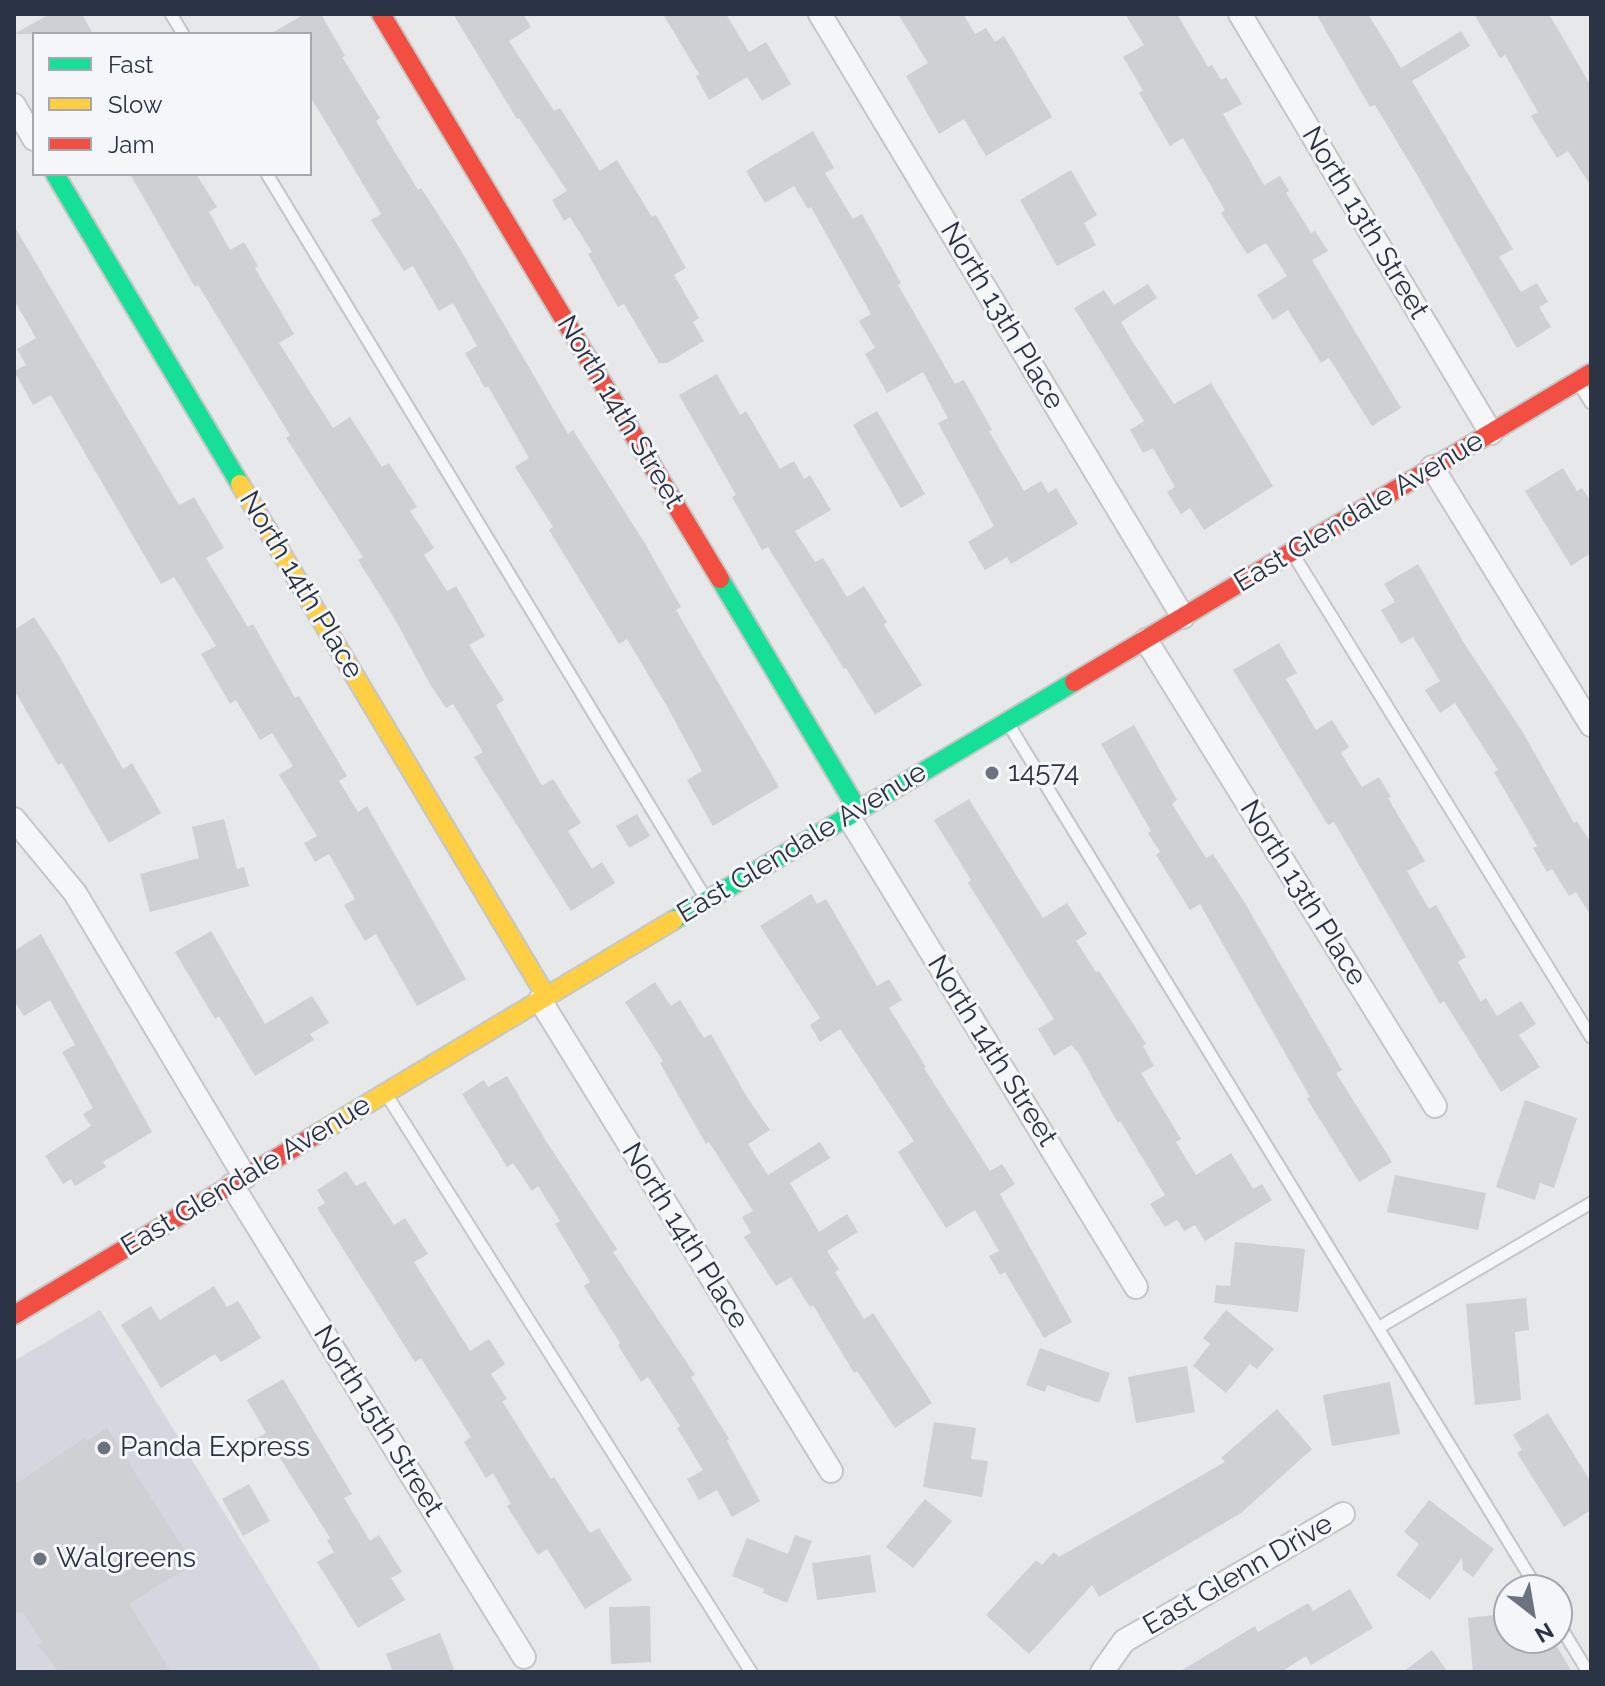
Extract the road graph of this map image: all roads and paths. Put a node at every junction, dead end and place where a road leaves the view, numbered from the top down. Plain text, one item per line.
1 (171, 14) edge
2 (381, 14) edge
3 (820, 14) edge
4 (1240, 14) edge
5 (182, 32) edge
6 (14, 105) edge
7 (32, 136) edge
8 (56, 176) edge
9 (268, 176) edge
10 (1584, 377) edge
11 (1591, 403) edge
12 (1491, 433) junction
13 (1432, 467) junction
14 (1292, 552) junction
15 (1183, 617) junction
16 (1146, 640) junction
17 (1007, 722) junction
18 (1591, 725) edge
19 (853, 813) junction
20 (14, 819) edge
21 (707, 899) junction
22 (543, 998) junction
23 (1591, 1037) edge
24 (386, 1093) junction
25 (1435, 1106) dead end
26 (238, 1181) junction
27 (1591, 1203) edge
28 (1136, 1287) dead end
29 (14, 1315) edge
30 (1378, 1328) junction
31 (831, 1471) dead end
32 (1343, 1514) dead end
33 (1528, 1574) edge
34 (1573, 1647) edge
35 (524, 1657) dead end
36 (751, 1672) edge
37 (1102, 1672) edge
38 (1588, 1672) edge

1 - 5 lane
2 - 19 street, North 14th Street
3 - 15 street, North 13th Place
4 - 12 street, North 13th Street
6 - 7 street
8 - 22 street, North 14th Place
9 - 21 lane
10 - 11 lane
10 - 12 street, East Glendale Avenue
12 - 13 street, East Glendale Avenue
13 - 14 street, East Glendale Avenue
13 - 18 street
14 - 15 street, East Glendale Avenue
14 - 23 lane
15 - 16 street, East Glendale Avenue
16 - 17 street, East Glendale Avenue
16 - 25 street, North 13th Place
17 - 19 street, East Glendale Avenue
17 - 30 lane
19 - 21 street, East Glendale Avenue
19 - 28 street, North 14th Street
20 - 26 street, North 15th Street
21 - 22 street, East Glendale Avenue
22 - 24 street, East Glendale Avenue
22 - 31 street, North 14th Place
24 - 26 street, East Glendale Avenue
24 - 36 lane
26 - 29 street, East Glendale Avenue
26 - 35 street, North 15th Street
27 - 30 lane
30 - 33 lane
32 - 37 street, East Glenn Drive
34 - 38 lane

